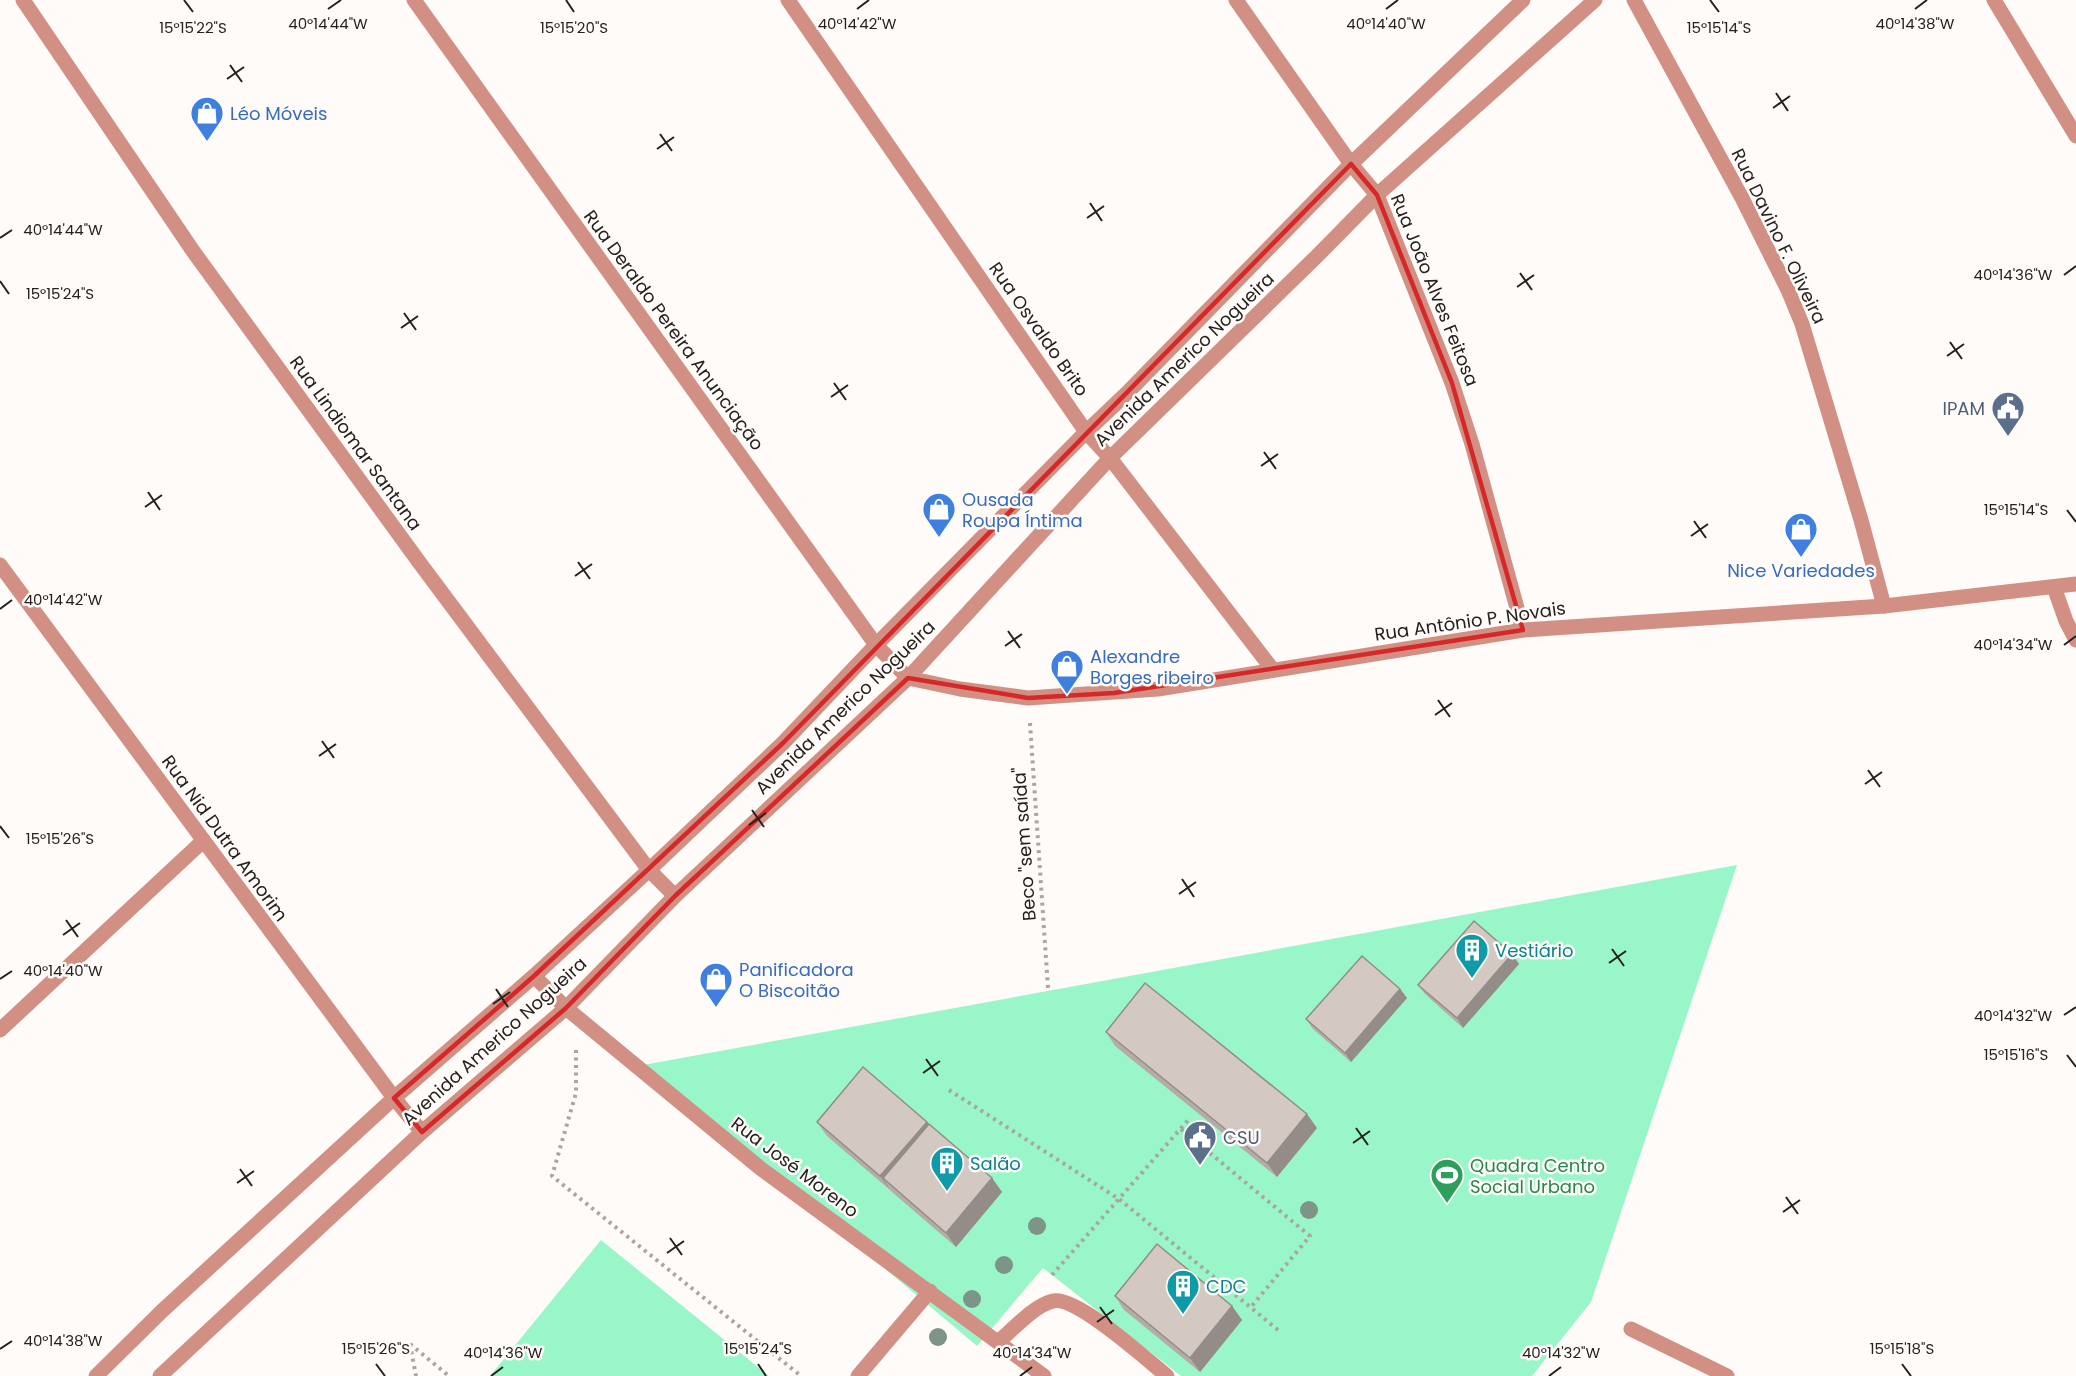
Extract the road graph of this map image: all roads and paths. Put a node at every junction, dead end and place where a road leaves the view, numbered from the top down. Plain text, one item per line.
1 (23, 0) edge
2 (414, 0) edge
3 (788, 0) edge
4 (1236, 0) edge
5 (1523, 0) edge
6 (1595, 0) edge
7 (1634, 0) edge
8 (1994, 0) edge
9 (2076, 136) edge
10 (1351, 164) junction
11 (1377, 195) junction
12 (1086, 432) junction
13 (1110, 458) junction
14 (0, 565) edge
15 (2076, 585) edge
16 (2054, 587) junction
17 (1884, 606) junction
18 (1523, 630) junction
19 (2076, 640) edge
20 (876, 645) junction
21 (1273, 670) junction
22 (908, 678) junction
23 (1028, 698) junction
24 (203, 841) junction
25 (650, 870) junction
26 (675, 896) junction
27 (534, 976) junction
28 (1048, 988) dead end
29 (566, 1008) junction
30 (0, 1030) edge
31 (949, 1090) dead end
32 (394, 1098) junction
33 (1190, 1118) edge
34 (1180, 1129) junction
35 (422, 1132) junction
36 (1119, 1199) junction
37 (1052, 1275) dead end
38 (930, 1291) junction
39 (1251, 1307) junction
40 (1630, 1329) dead end
41 (1278, 1330) dead end
42 (998, 1342) junction
43 (96, 1376) edge
44 (160, 1376) edge
45 (416, 1376) edge
46 (449, 1376) edge
47 (801, 1376) edge
48 (858, 1376) edge
49 (1044, 1376) edge
50 (1167, 1376) edge
51 (1727, 1376) edge

1 - 25 street, Rua Lindiomar Santana
2 - 20 street, Rua Deraldo Pereira Anunciação
3 - 12 street, Rua Osvaldo Brito
4 - 10 street, Rua João Alves Feitosa
5 - 10 street, Avenida Americo Nogueira
6 - 11 street, Avenida Americo Nogueira
7 - 17 street, Rua Davino F. Oliveira
8 - 9 street
10 - 11 street, Rua João Alves Feitosa
10 - 12 street, Avenida Americo Nogueira
11 - 13 street, Avenida Americo Nogueira
11 - 18 street, Rua João Alves Feitosa
12 - 13 street, Rua Osvaldo Brito
12 - 20 street, Avenida Americo Nogueira
13 - 21 street, Rua Osvaldo Brito
13 - 22 street, Avenida Americo Nogueira
14 - 24 street, Rua Nid Dutra Amorim
15 - 16 street, Rua Antônio P. Novais
16 - 17 street, Rua Antônio P. Novais
16 - 19 street
17 - 18 street, Rua Antônio P. Novais
18 - 21 street, Rua Antônio P. Novais
20 - 22 street, Rua Deraldo Pereira Anunciação
20 - 25 street, Avenida Americo Nogueira
21 - 23 street, Rua Antônio P. Novais
22 - 23 street, Rua Antônio P. Novais
22 - 26 street, Avenida Americo Nogueira
23 - 28 path, Beco "sem saída"
24 - 30 street
24 - 32 street, Rua Nid Dutra Amorim
25 - 26 street, Rua Lindiomar Santana
25 - 27 street, Avenida Americo Nogueira
26 - 29 street, Avenida Americo Nogueira
27 - 29 street, Rua José Moreno
27 - 32 street, Avenida Americo Nogueira
29 - 35 street, Avenida Americo Nogueira
29 - 38 street, Rua José Moreno
29 - 47 path
31 - 36 path
32 - 35 street, Rua Nid Dutra Amorim
32 - 43 street, Avenida Americo Nogueira
33 - 34 path
34 - 36 path
34 - 39 path
35 - 44 street, Avenida Americo Nogueira
36 - 37 path
36 - 39 path
38 - 42 street, Rua José Moreno
38 - 48 street
39 - 41 path
40 - 51 street
42 - 49 street, Rua José Moreno
42 - 50 street
45 - 46 path

